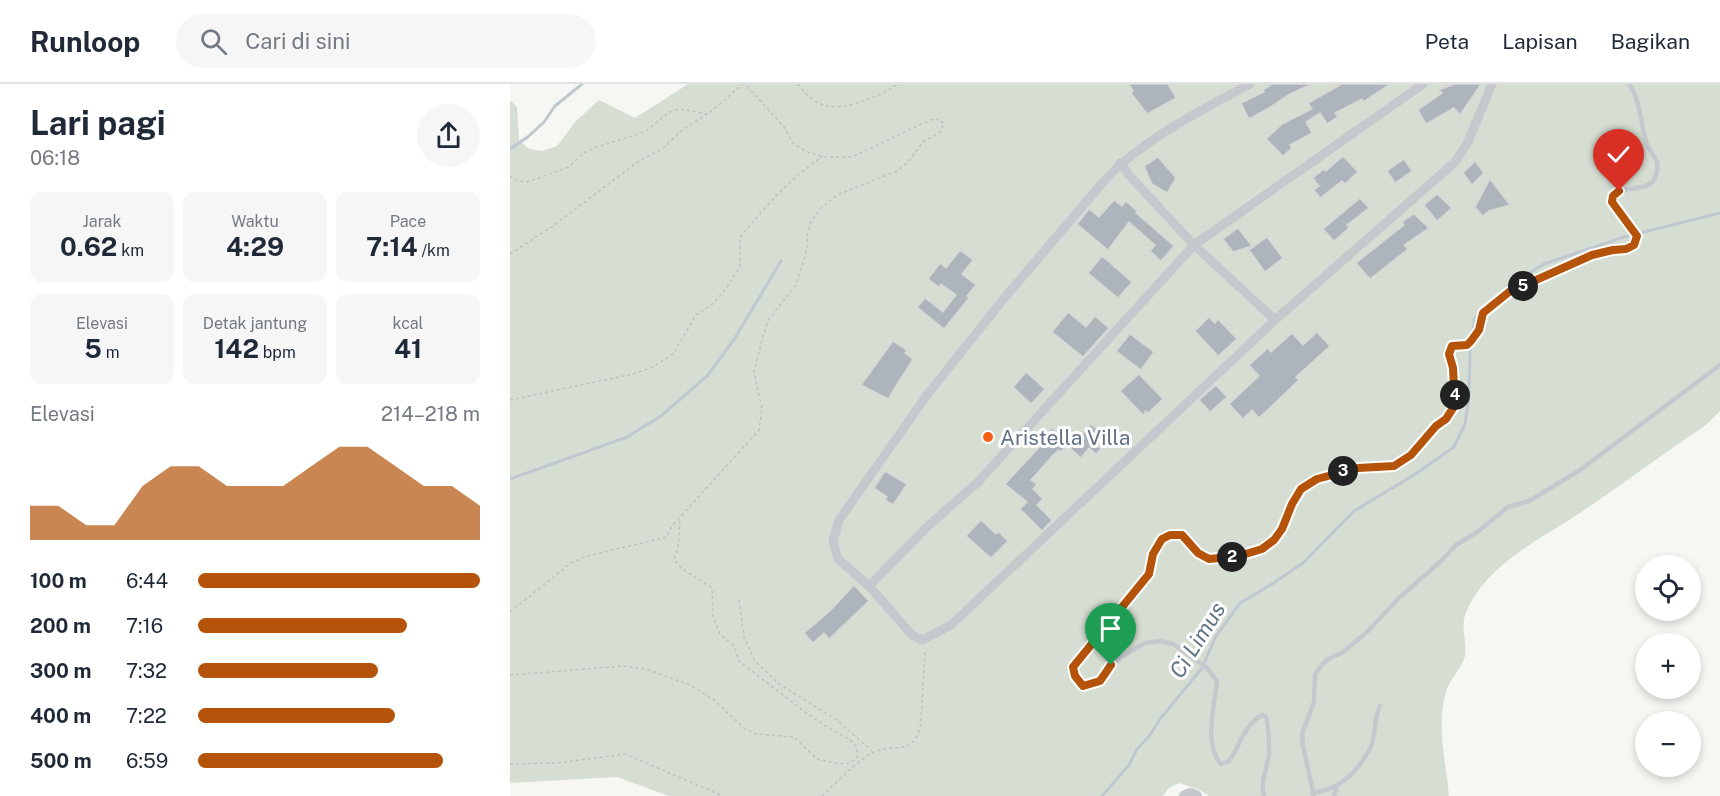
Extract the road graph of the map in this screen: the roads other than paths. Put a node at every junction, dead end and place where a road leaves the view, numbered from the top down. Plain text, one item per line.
1 (1250, 84) edge
2 (1423, 84) edge
3 (1492, 84) edge
4 (1629, 84) edge
5 (1120, 163) junction
6 (1194, 245) junction
7 (1275, 320) junction
8 (1720, 365) edge
9 (869, 586) junction
10 (1380, 706) dead end
11 (1337, 786) junction
12 (1313, 794) edge
13 (1185, 796) edge
14 (1196, 796) edge
15 (1264, 796) edge
16 (1334, 796) edge

1 - 5 street
2 - 6 street
3 - 7 street
4 - 15 lane
5 - 6 street
5 - 9 street
6 - 7 street
6 - 9 street
7 - 9 street
8 - 12 lane
10 - 11 lane
11 - 12 lane
11 - 16 lane
13 - 14 street

